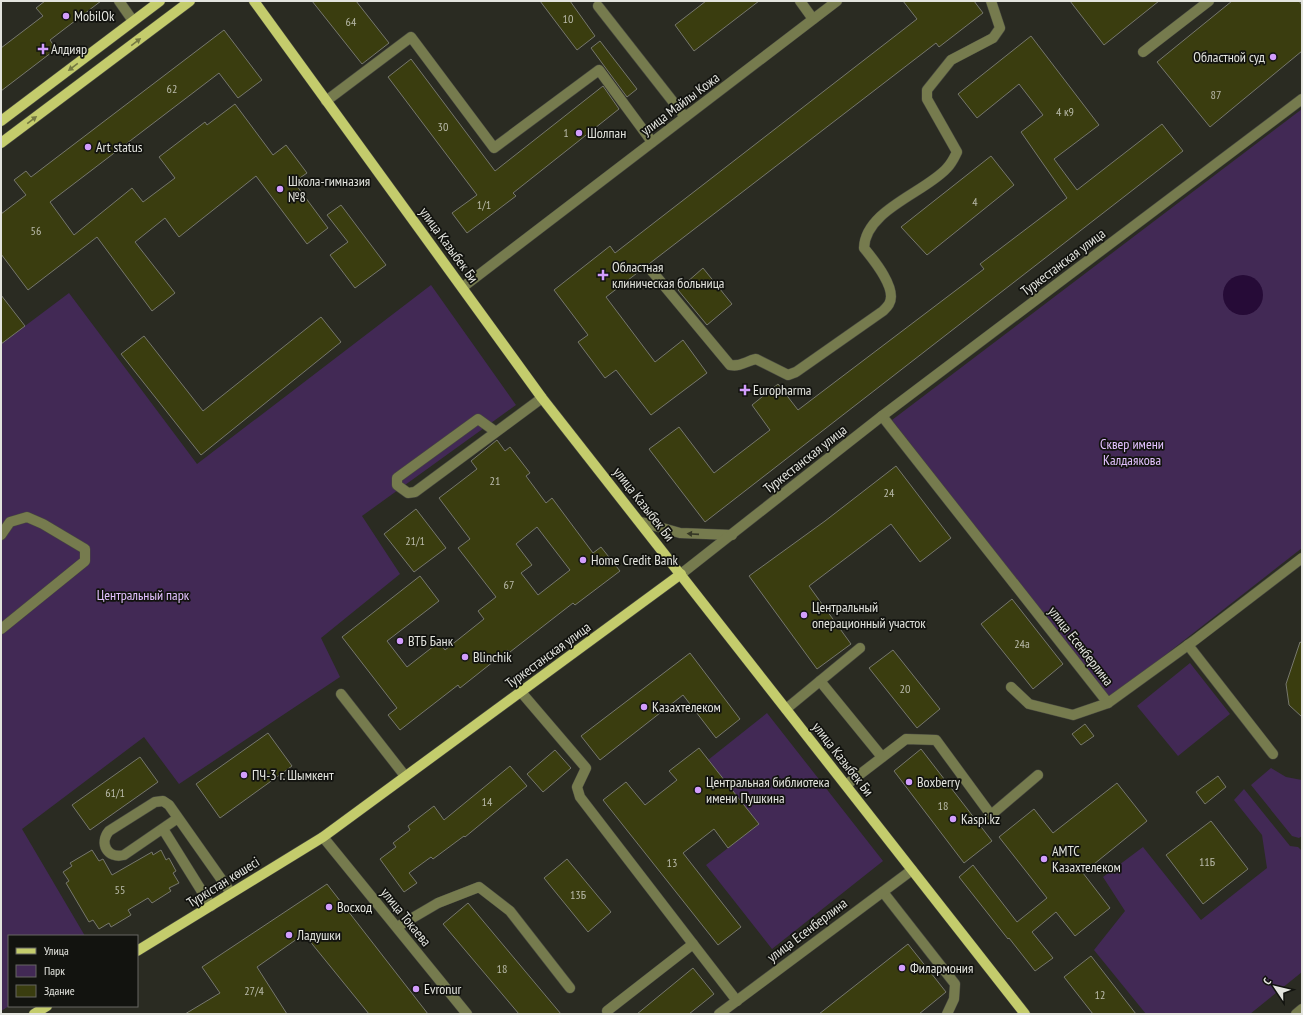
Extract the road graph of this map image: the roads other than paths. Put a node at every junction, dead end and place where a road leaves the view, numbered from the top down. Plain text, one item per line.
1 (119, 1) edge
2 (160, 1) edge
3 (190, 1) edge
4 (254, 1) edge
5 (800, 1) edge
6 (837, 1) edge
7 (991, 1) edge
8 (1209, 1) edge
9 (598, 6) dead end
10 (813, 19) junction
11 (133, 21) junction
12 (1143, 52) dead end
13 (1302, 99) edge
14 (326, 101) junction
15 (685, 117) junction
16 (1, 121) edge
17 (652, 142) junction
18 (1, 143) edge
19 (651, 270) dead end
20 (463, 287) junction
21 (542, 398) junction
22 (882, 416) junction
23 (496, 432) junction
24 (641, 522) junction
25 (1, 535) edge
26 (732, 535) junction
27 (1302, 558) edge
28 (682, 574) junction
29 (1, 629) edge
30 (1188, 646) junction
31 (860, 648) dead end
32 (820, 681) junction
33 (1011, 687) dead end
34 (521, 692) junction
35 (341, 694) dead end
36 (1108, 703) junction
37 (786, 709) junction
38 (1273, 754) dead end
39 (882, 757) junction
40 (1038, 775) dead end
41 (405, 776) junction
42 (846, 785) junction
43 (178, 818) junction
44 (163, 829) junction
45 (323, 837) junction
46 (912, 870) junction
47 (883, 892) junction
48 (231, 893) junction
49 (212, 906) junction
50 (397, 928) junction
51 (693, 944) junction
52 (138, 950) edge
53 (570, 988) dead end
54 (737, 1000) junction
55 (45, 1007) edge
56 (1302, 1009) edge
57 (607, 1010) dead end
58 (34, 1014) edge
59 (467, 1014) edge
60 (719, 1014) edge
61 (947, 1014) edge
62 (1025, 1014) edge
63 (1296, 1014) edge

1 - 11 street
2 - 11 main road
18 -> 3 main road
4 - 14 main road, улица Казыбек Би
5 - 10 street
6 - 10 street, улица Майлы Кожа
7 - 19 street
8 - 12 street
9 - 15 street
10 - 15 street, улица Майлы Кожа
11 -> 16 main road
13 - 22 street, Туркестанская улица
14 - 17 street
14 - 20 main road, улица Казыбек Би
15 - 17 street, улица Майлы Кожа
17 - 20 street, улица Майлы Кожа
20 - 21 main road, улица Казыбек Би
21 - 23 street
21 - 24 main road, улица Казыбек Би
22 - 26 street, Туркестанская улица
22 - 36 street, улица Есенберлина
23 - 23 street
26 -> 24 street
24 - 28 main road, улица Казыбек Би
25 - 29 street
26 - 28 street, Туркестанская улица
27 - 30 street, улица Есенберлина
28 - 34 main road, Туркестанская улица
28 - 37 main road, улица Казыбек Би
30 - 36 street, улица Есенберлина
30 - 38 street
31 - 32 street
32 - 37 street
32 - 39 street
33 - 36 street
34 - 41 main road, Туркестанская улица
34 - 51 street
35 - 41 street
37 - 42 main road, улица Казыбек Би
39 - 40 street
39 - 42 street
41 - 45 main road, Туркестанская улица
42 - 46 main road, улица Казыбек Би
43 - 44 street
43 - 44 street
43 - 48 street
44 - 49 street
45 - 48 main road, Түркістан көшесі
45 - 50 street, улица Токаева
46 - 47 street, улица Есенберлина
46 - 62 main road, улица Казыбек Би
47 - 54 street, улица Есенберлина
47 - 61 street
48 - 49 main road, Түркістан көшесі
49 - 52 main road, Түркістан көшесі
50 - 53 street
50 - 59 street, улица Токаева
51 - 54 street
51 - 57 street
54 - 60 street, улица Есенберлина
55 - 58 main road
56 - 63 street

